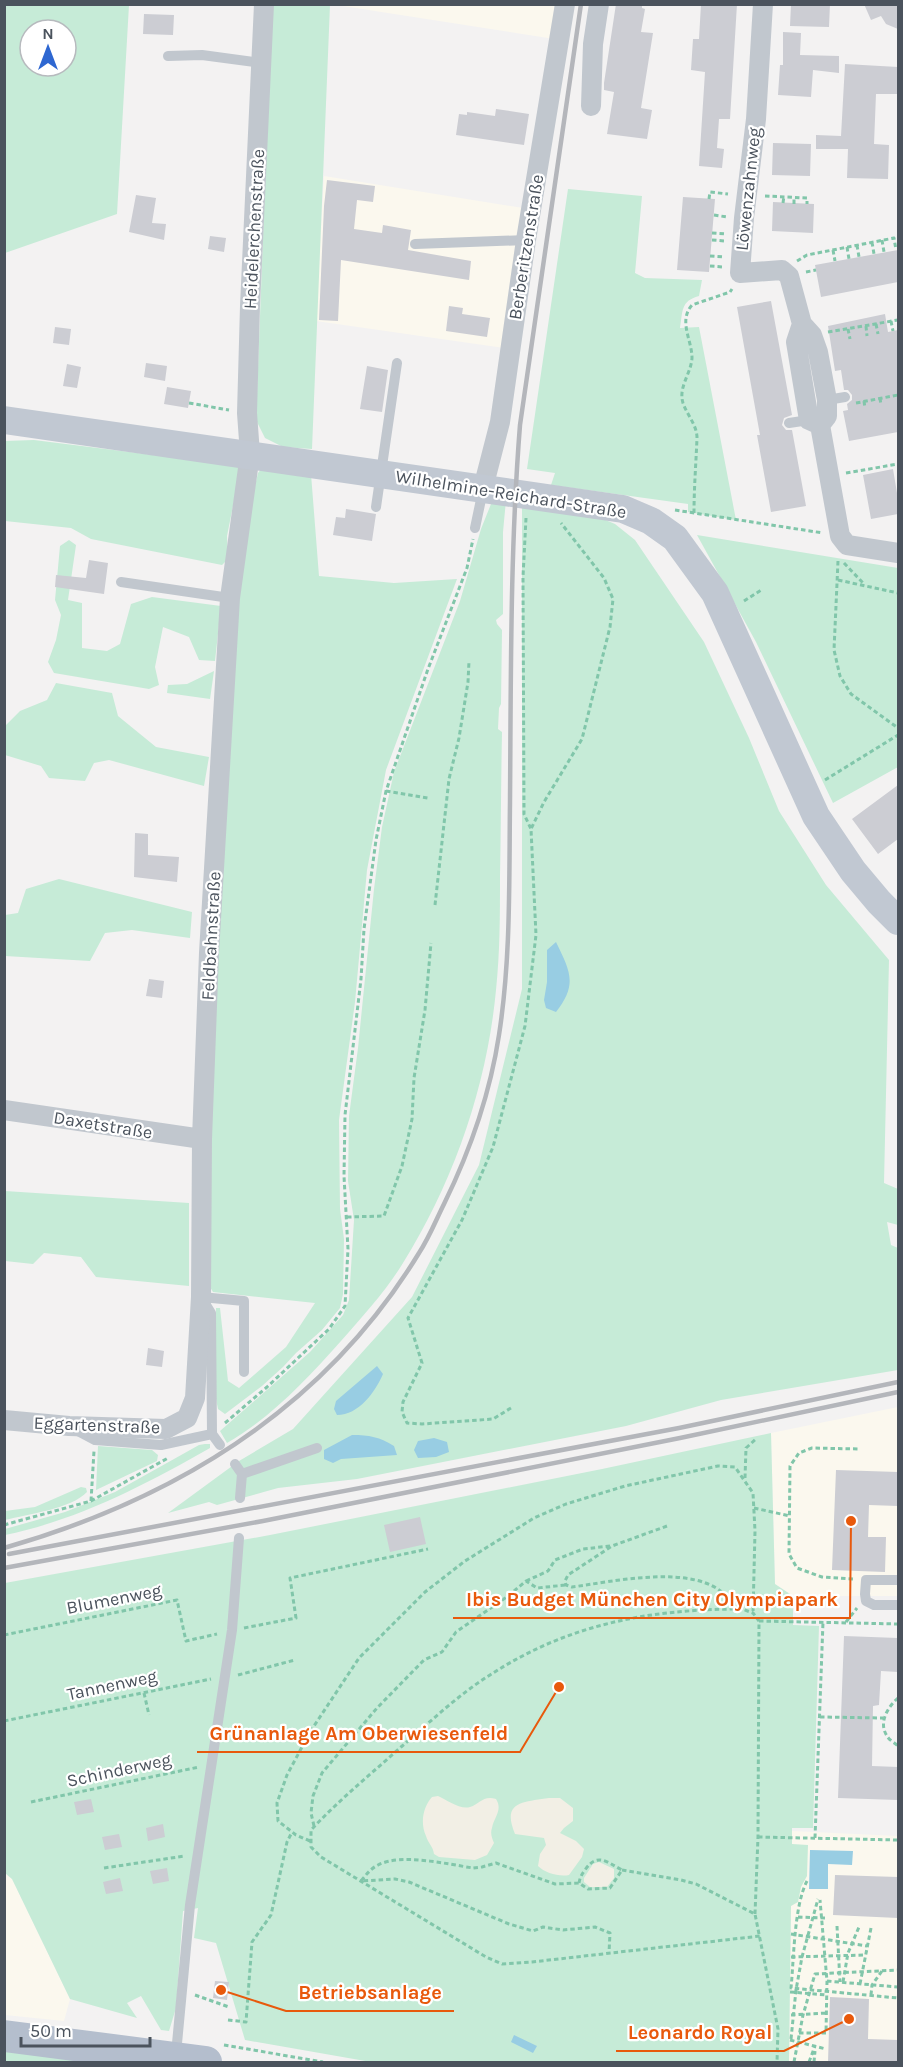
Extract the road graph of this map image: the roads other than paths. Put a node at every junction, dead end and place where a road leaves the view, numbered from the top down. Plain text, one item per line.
1 (264, 4) edge
2 (565, 4) edge
3 (599, 4) edge
4 (763, 4) edge
5 (168, 56) dead end
6 (261, 63) junction
7 (591, 106) dead end
8 (526, 240) junction
9 (415, 244) dead end
10 (397, 363) dead end
11 (826, 410) junction
12 (4, 420) edge
13 (789, 423) dead end
14 (250, 454) junction
15 (380, 473) junction
16 (483, 488) junction
17 (376, 507) dead end
18 (476, 528) road end
19 (898, 553) edge
20 (121, 582) dead end
21 (230, 598) junction
22 (898, 921) edge
23 (4, 1110) edge
24 (202, 1139) junction
25 (201, 1297) junction
26 (244, 1372) dead end
27 (187, 1418) joint
28 (4, 1420) edge
29 (69, 1426) junction
30 (212, 1434) junction
31 (220, 1445) dead end
32 (317, 1448) dead end
33 (235, 1464) dead end
34 (242, 1474) junction
35 (240, 1498) dead end
36 (239, 1538) dead end
37 (898, 1580) edge
38 (898, 1605) edge
39 (4, 2036) edge
40 (202, 2055) edge

1 - 6 street, Heidelerchenstraße
2 - 8 street, Berberitzenstraße
3 - 7 street
4 - 11 street, Löwenzahnweg
5 - 6 lane
6 - 14 street, Heidelerchenstraße
8 - 9 lane
8 - 16 street, Berberitzenstraße
10 - 15 lane
11 - 13 lane
11 - 19 street
12 - 14 street, Wilhelmine-Reichard-Straße
14 - 15 street, Wilhelmine-Reichard-Straße
14 - 21 street, Feldbahnstraße
15 - 16 street, Wilhelmine-Reichard-Straße
15 - 17 lane
16 - 18 lane
16 - 22 street, Wilhelmine-Reichard-Straße
20 - 21 lane
21 - 24 street, Feldbahnstraße
23 - 24 street, Daxetstraße
24 - 25 street, Feldbahnstraße
25 - 26 lane
25 - 27 street, Feldbahnstraße
25 - 30 lane
27 - 29 street, Eggartenstraße
28 - 29 street, Eggartenstraße
29 - 30 lane
30 - 31 lane
32 - 34 lane
33 - 34 lane
34 - 35 lane
36 - 40 lane
37 - 38 lane
39 - 40 main road

